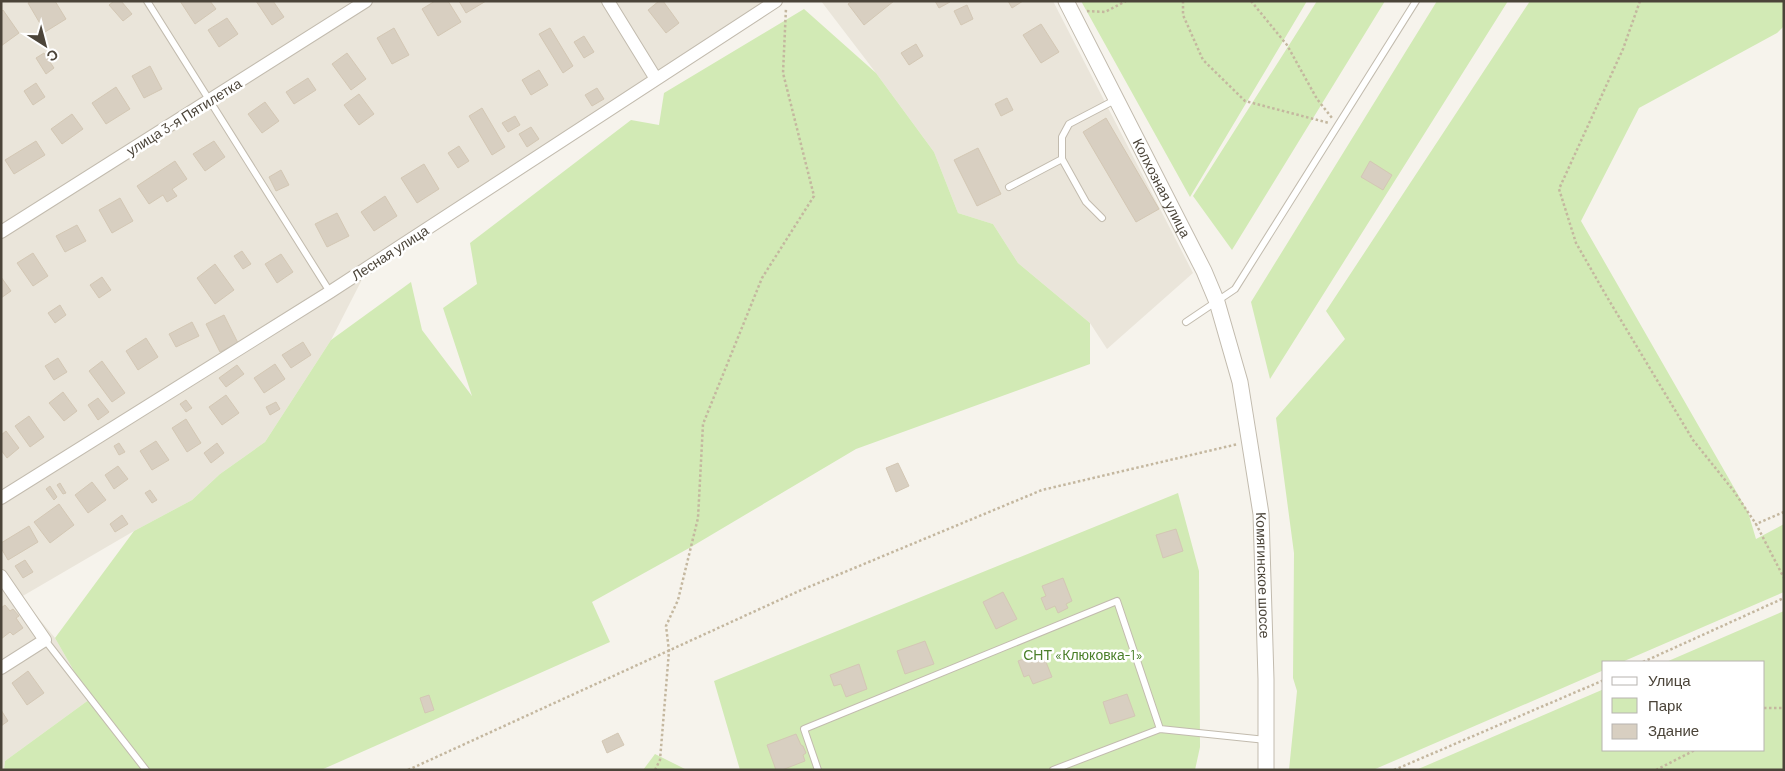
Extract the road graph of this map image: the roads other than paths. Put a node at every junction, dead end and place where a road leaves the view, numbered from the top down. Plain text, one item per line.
1 (147, 1) edge
2 (366, 1) edge
3 (608, 1) edge
4 (776, 1) edge
5 (1416, 1) edge
6 (1068, 6) edge
7 (656, 79) junction
8 (1116, 99) junction
9 (209, 102) junction
10 (1062, 159) junction
11 (1009, 188) dead end
12 (1102, 218) dead end
13 (1, 232) edge
14 (330, 292) junction
15 (1217, 302) junction
16 (1186, 322) dead end
17 (1240, 382) joint
18 (1, 498) edge
19 (1, 576) edge
20 (45, 640) junction
21 (1, 668) edge
22 (1160, 729) junction
23 (1266, 740) junction
24 (146, 770) edge
25 (818, 770) edge
26 (1053, 770) edge
27 (1266, 770) edge

1 - 9 lane
2 - 9 street, улица 3-я Пятилетка
3 - 7 street
4 - 7 street, Лесная улица
5 - 15 lane
6 - 8 street, Колхозная улица
7 - 14 street, Лесная улица
8 - 10 lane
8 - 15 street, Колхозная улица
9 - 13 street, улица 3-я Пятилетка
9 - 14 lane
10 - 11 lane
10 - 12 lane
14 - 18 street, Лесная улица
15 - 16 lane
15 - 17 street, Колхозная улица
17 - 23 street, Комягинское шоссе
19 - 20 street
20 - 21 street
20 - 24 lane
22 - 23 lane
22 - 25 lane
22 - 26 lane
23 - 27 street, Комягинское шоссе

